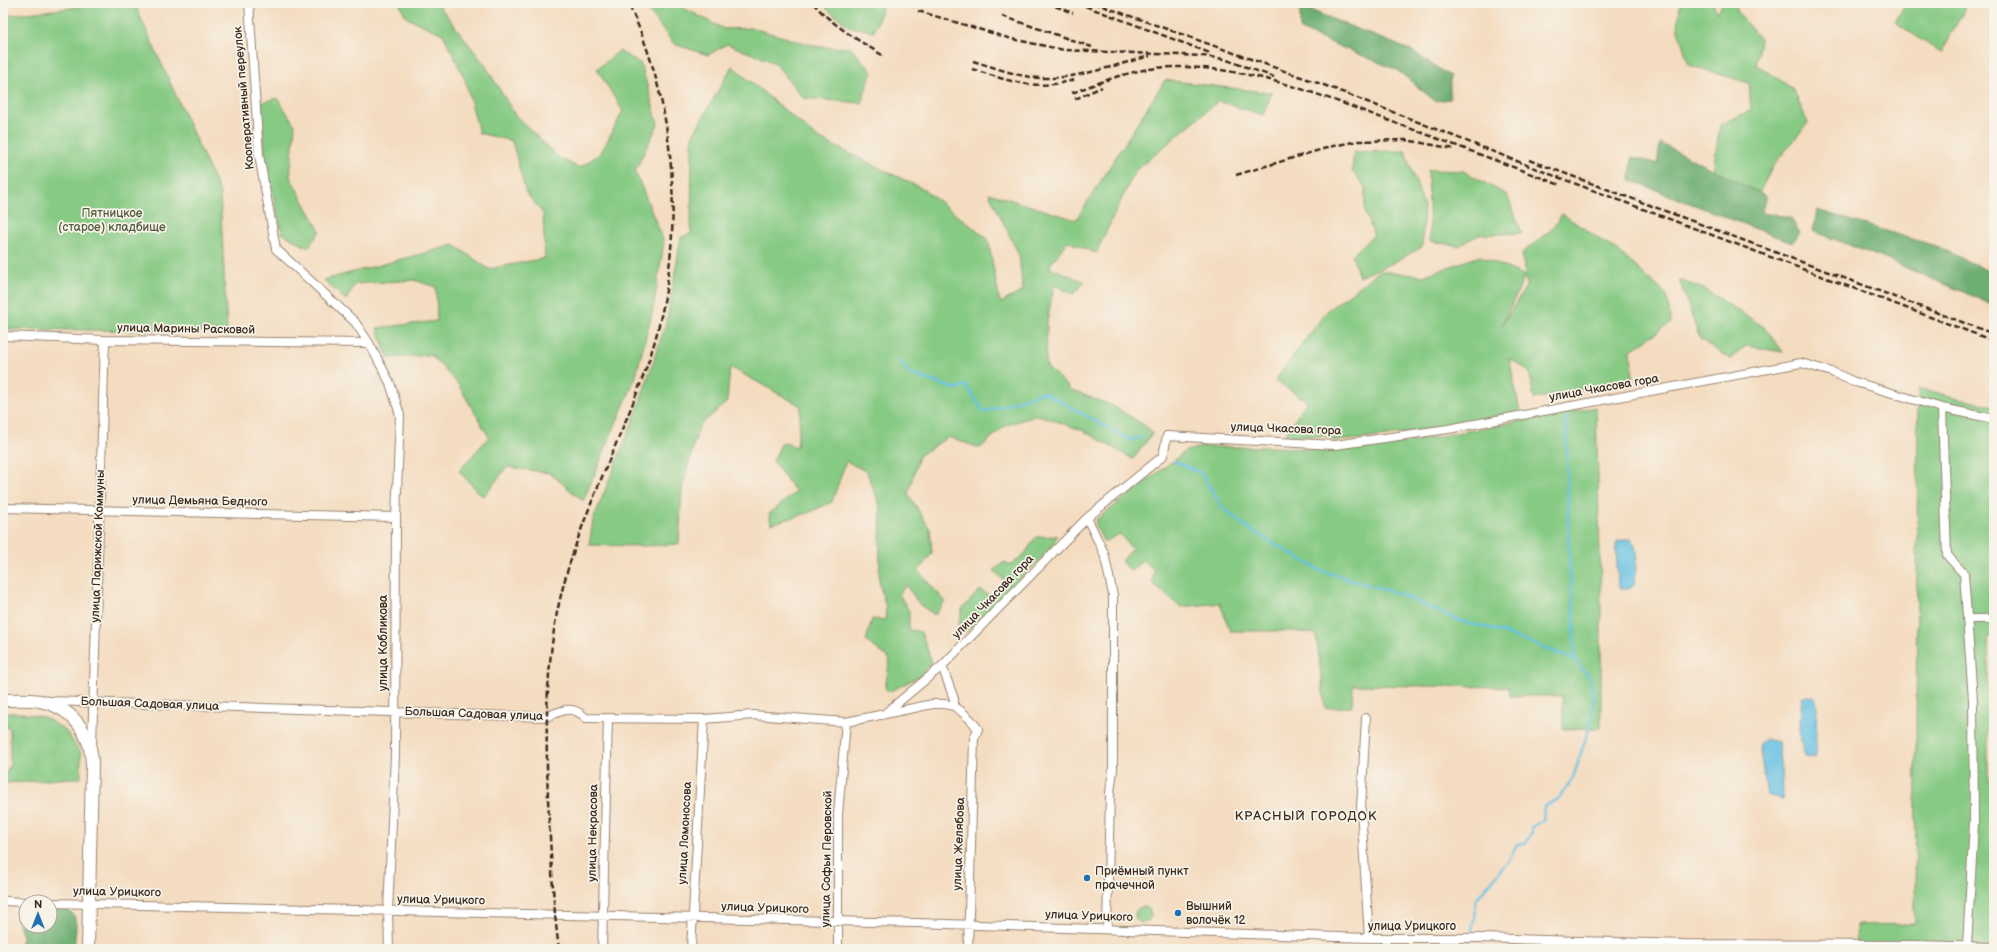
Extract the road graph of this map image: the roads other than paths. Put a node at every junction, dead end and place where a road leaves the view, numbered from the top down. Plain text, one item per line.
1 (249, 3) edge
2 (3, 336) edge
3 (104, 340) junction
4 (369, 343) junction
5 (1942, 408) junction
6 (1994, 420) edge
7 (3, 508) edge
8 (99, 511) junction
9 (396, 517) junction
10 (1087, 518) junction
11 (1967, 619) junction
12 (1994, 619) edge
13 (942, 666) junction
14 (3, 700) edge
15 (39, 700) junction
16 (92, 702) junction
17 (954, 706) junction
18 (395, 711) junction
19 (884, 715) junction
20 (608, 718) junction
21 (1366, 718) dead end
22 (704, 719) junction
23 (75, 720) joint
24 (846, 722) junction
25 (92, 751) junction
26 (3, 901) edge
27 (18, 902) edge
28 (58, 903) edge
29 (89, 904) junction
30 (388, 911) junction
31 (603, 915) junction
32 (692, 917) junction
33 (838, 922) junction
34 (968, 925) junction
35 (1107, 929) junction
36 (1369, 938) junction
37 (1967, 946) junction
38 (1994, 947) edge
39 (88, 949) edge
40 (389, 949) edge
41 (602, 949) edge
42 (691, 949) edge
43 (838, 949) edge
44 (968, 949) edge

1 - 4 street, Кооперативный переулок
2 - 3 street, улица Марины Расковой
3 - 4 street, улица Марины Расковой
3 - 8 street, улица Парижской Коммуны
4 - 9 street, улица Кобликова
5 - 6 street
5 - 10 street, улица Чкасова гора
5 - 11 street
7 - 8 street, улица Демьяна Бедного
8 - 9 street, улица Демьяна Бедного
8 - 16 street, улица Парижской Коммуны
9 - 18 street, улица Кобликова
10 - 13 street, улица Чкасова гора
10 - 35 street
11 - 12 street
11 - 37 street
13 - 17 street
13 - 19 street, улица Чкасова гора
14 - 15 highway, Большая Садовая улица
15 - 16 street, Большая Садовая улица
15 - 23 highway, Большая Садовая улица
16 - 18 street, Большая Садовая улица
16 - 25 street, улица Парижской Коммуны
17 - 19 street, Большая Садовая улица
17 - 34 street, улица Желябова
18 - 20 street, Большая Садовая улица
18 - 30 street, улица Кобликова
19 - 24 street, Большая Садовая улица
20 - 22 street, Большая Садовая улица
20 - 31 street, улица Некрасова
21 - 36 street
22 - 24 street, Большая Садовая улица
22 - 32 street, улица Ломоносова
23 - 25 highway, улица Парижской Коммуны
24 - 33 street, улица Софьи Перовской
25 - 29 highway, улица Парижской Коммуны
26 - 27 street
28 - 29 street, улица Урицкого
29 - 30 street, улица Урицкого
29 - 39 highway, улица Парижской Коммуны
30 - 31 street, улица Урицкого
30 - 40 street, улица Кобликова
31 - 32 street, улица Урицкого
31 - 41 street, улица Некрасова
32 - 33 street, улица Урицкого
32 - 42 street, улица Ломоносова
33 - 34 street, улица Урицкого
33 - 43 street, улица Софьи Перовской
34 - 35 street, улица Урицкого
34 - 44 street, улица Желябова
35 - 36 street, улица Урицкого
36 - 37 street, улица Урицкого
37 - 38 street, улица Урицкого

